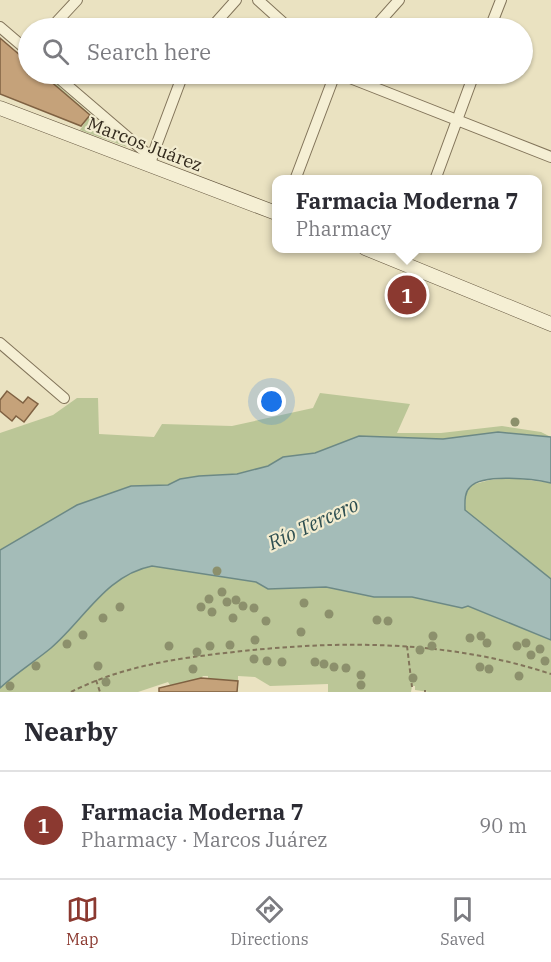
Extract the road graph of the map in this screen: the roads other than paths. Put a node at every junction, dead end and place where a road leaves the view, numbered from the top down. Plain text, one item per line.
1 (77, 0) edge
2 (236, 0) edge
3 (258, 0) edge
4 (399, 0) edge
5 (501, 0) edge
6 (60, 18) edge
7 (220, 18) edge
8 (278, 18) edge
9 (383, 18) edge
10 (494, 18) edge
11 (0, 27) edge
12 (18, 42) edge
13 (65, 84) edge
14 (179, 84) edge
15 (334, 84) edge
16 (364, 84) edge
17 (470, 84) edge
18 (0, 108) edge
19 (457, 120) junction
20 (551, 157) edge
21 (151, 162) junction
22 (297, 175) edge
23 (437, 175) edge
24 (272, 211) edge
25 (375, 253) edge
26 (408, 253) edge
27 (404, 264) junction
28 (551, 324) edge
29 (0, 343) edge
30 (64, 398) dead end

1 - 6 street
2 - 7 street
3 - 8 street
4 - 9 street
5 - 10 street
11 - 12 street
13 - 21 street
14 - 21 street
15 - 22 street
16 - 19 street
17 - 19 street
18 - 21 main road, Marcos Juárez
19 - 20 street
19 - 23 street
21 - 24 main road, Marcos Juárez
25 - 27 main road
26 - 27 street
27 - 28 main road
29 - 30 street

